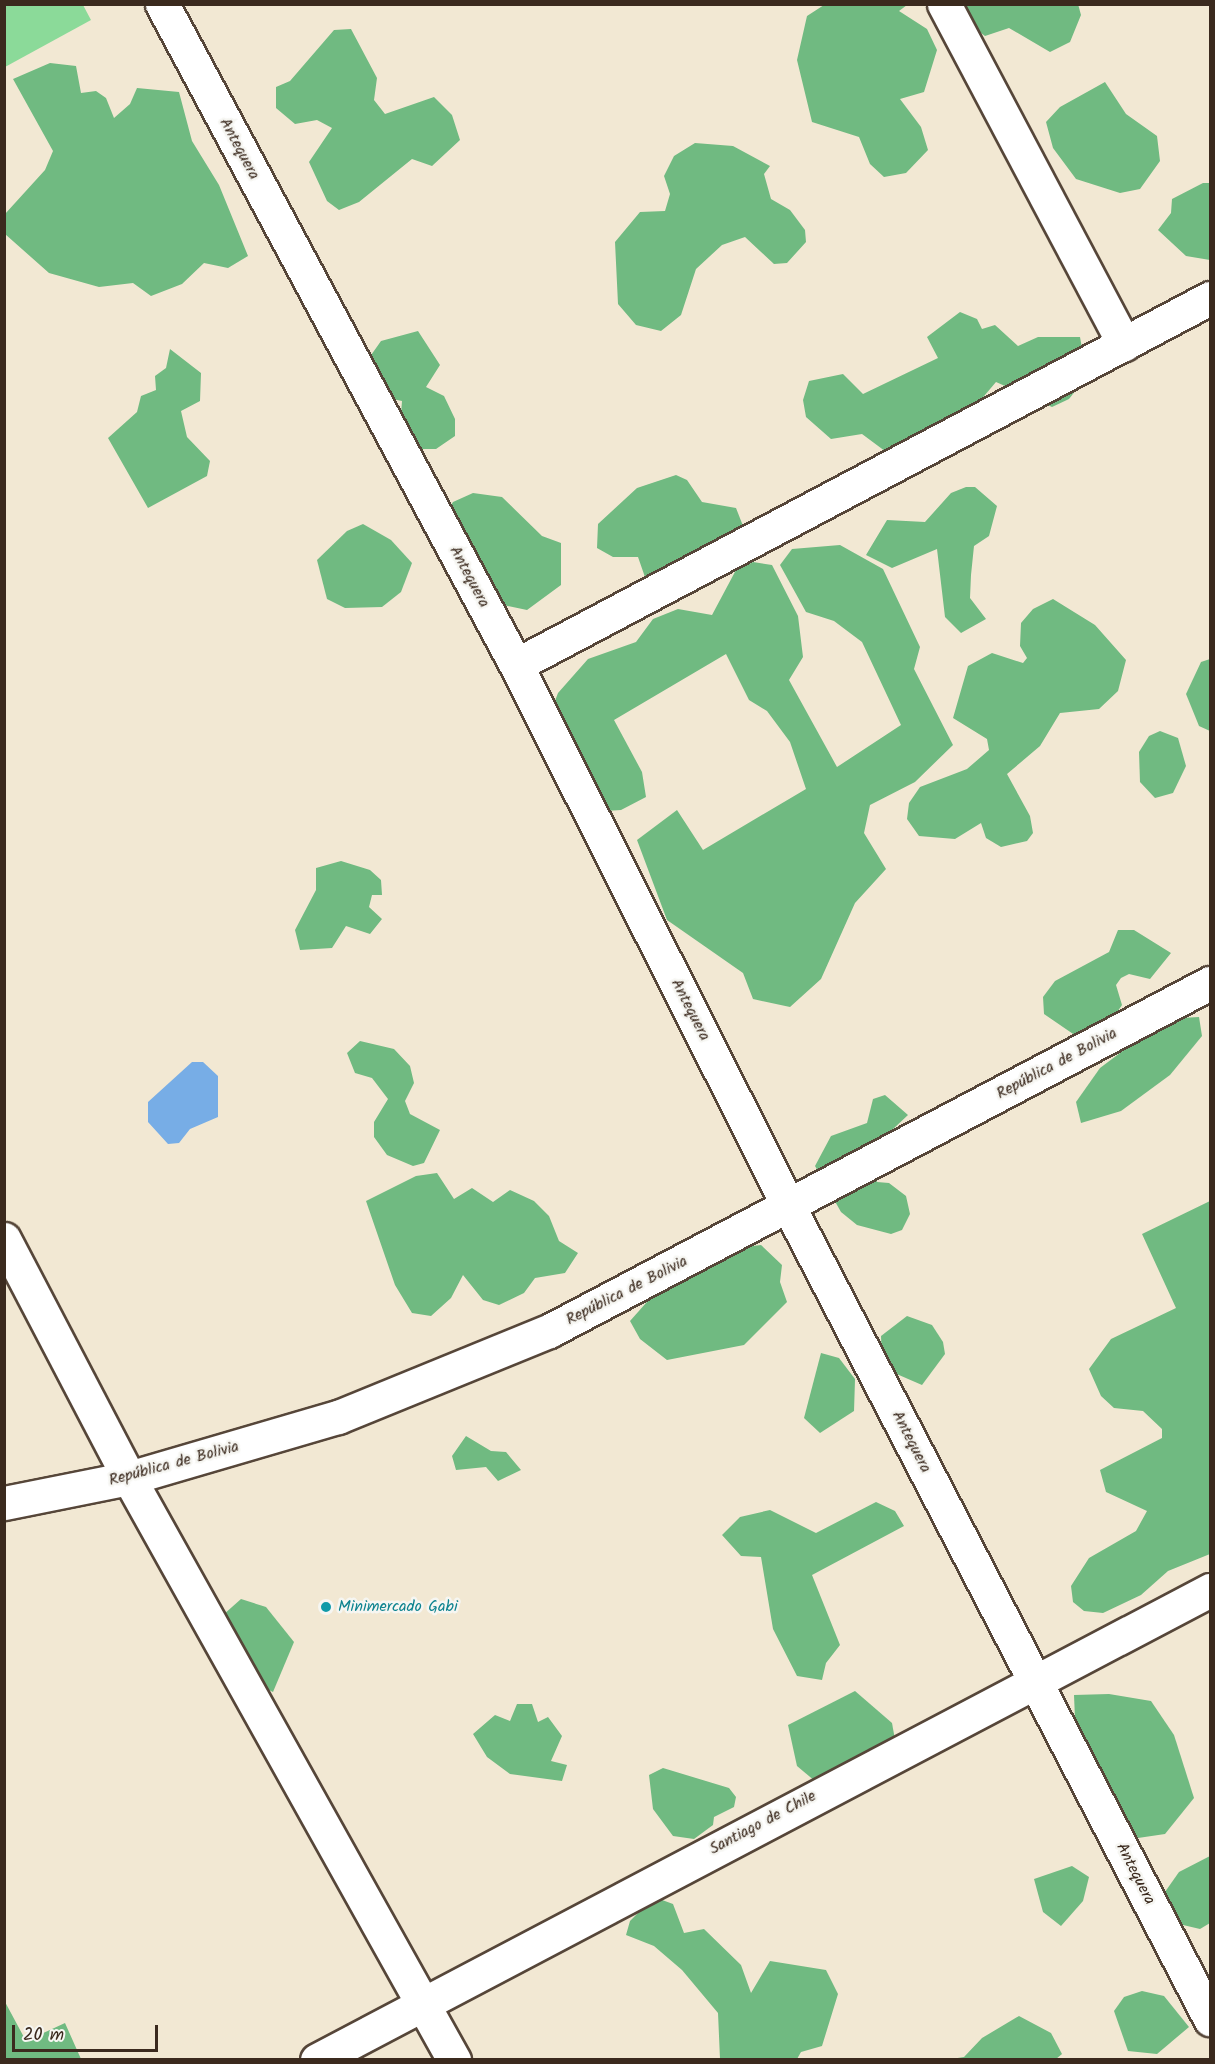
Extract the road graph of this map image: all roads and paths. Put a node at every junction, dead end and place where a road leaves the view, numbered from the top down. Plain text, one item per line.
1 (162, 4) edge
2 (944, 4) edge
3 (1210, 298) edge
4 (1124, 344) junction
5 (516, 665) junction
6 (1210, 983) edge
7 (789, 1207) junction
8 (4, 1239) edge
9 (129, 1478) junction
10 (4, 1503) edge
11 (1210, 1590) edge
12 (1034, 1678) junction
13 (424, 2004) junction
14 (1210, 2019) edge
15 (317, 2060) edge
16 (454, 2060) edge

1 - 5 street, Antequera
2 - 4 street
3 - 4 street
4 - 5 street
5 - 7 street, Antequera
6 - 7 street, República de Bolivia
7 - 9 street, República de Bolivia
7 - 12 street, Antequera
8 - 9 street
9 - 10 street, República de Bolivia
9 - 13 street
11 - 12 street, Santiago de Chile
12 - 13 street, Santiago de Chile
12 - 14 street, Antequera
13 - 15 street, Santiago de Chile
13 - 16 street

